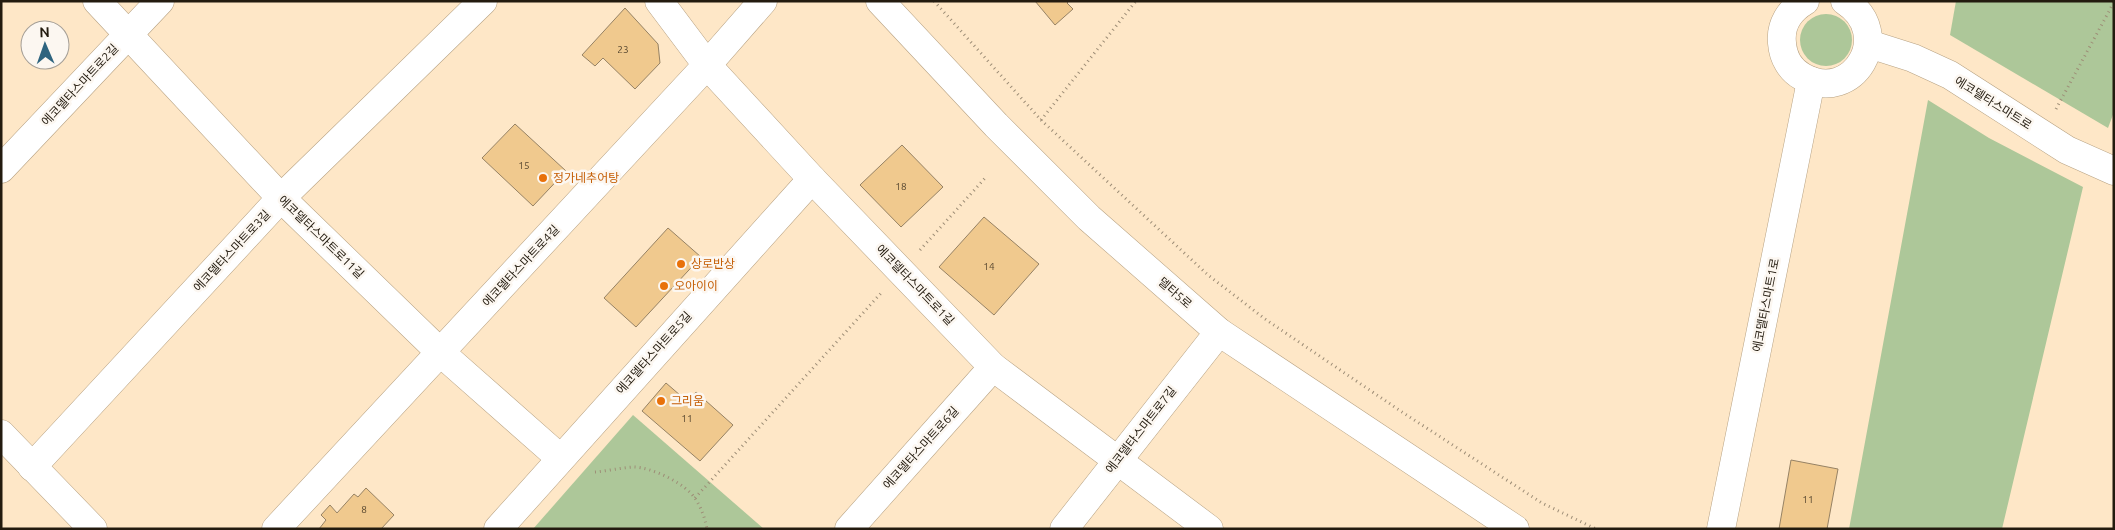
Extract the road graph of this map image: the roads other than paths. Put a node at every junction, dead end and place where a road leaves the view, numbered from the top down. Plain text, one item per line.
1 (97, 1) edge
2 (160, 1) edge
3 (483, 1) edge
4 (658, 1) edge
5 (762, 1) edge
6 (880, 1) edge
7 (1845, 1) edge
8 (1794, 4) edge
9 (129, 33) junction
10 (1869, 44) junction
11 (707, 65) junction
12 (1811, 81) junction
13 (1, 169) edge
14 (2114, 170) edge
15 (812, 179) junction
16 (281, 198) junction
17 (1219, 332) junction
18 (441, 353) junction
19 (993, 367) junction
20 (1, 434) edge
21 (560, 458) junction
22 (1116, 461) junction
23 (32, 467) junction
24 (93, 529) edge
25 (276, 529) edge
26 (498, 529) edge
27 (850, 529) edge
28 (1064, 529) edge
29 (1209, 529) edge
30 (1515, 529) edge
31 (1721, 529) edge

1 - 9 street, 에코델타스마트로11길
2 - 9 street, 에코델타스마트로2길
3 - 16 street, 에코델타스마트로3길
4 - 11 street, 에코델타스마트로1길
5 - 11 street, 에코델타스마트로4길
6 - 17 street, 델타5로
7 - 10 street
8 - 12 street
9 - 13 street, 에코델타스마트로2길
9 - 16 street, 에코델타스마트로11길
10 - 12 street
10 - 14 street, 에코델타스마트로
11 - 15 street, 에코델타스마트로1길
11 - 18 street, 에코델타스마트로4길
12 - 31 street, 에코델타스마트1로
15 - 19 street, 에코델타스마트로1길
15 - 21 street, 에코델타스마트로5길
16 - 18 street, 에코델타스마트로11길
16 - 23 street, 에코델타스마트로3길
17 - 22 street, 에코델타스마트로7길
17 - 30 street, 델타5로
18 - 21 street, 에코델타스마트로11길
18 - 25 street, 에코델타스마트로4길
19 - 22 street, 에코델타스마트로1길
19 - 27 street, 에코델타스마트로6길
20 - 23 street
21 - 26 street, 에코델타스마트로5길
22 - 28 street, 에코델타스마트로7길
22 - 29 street, 에코델타스마트로1길
23 - 24 street

